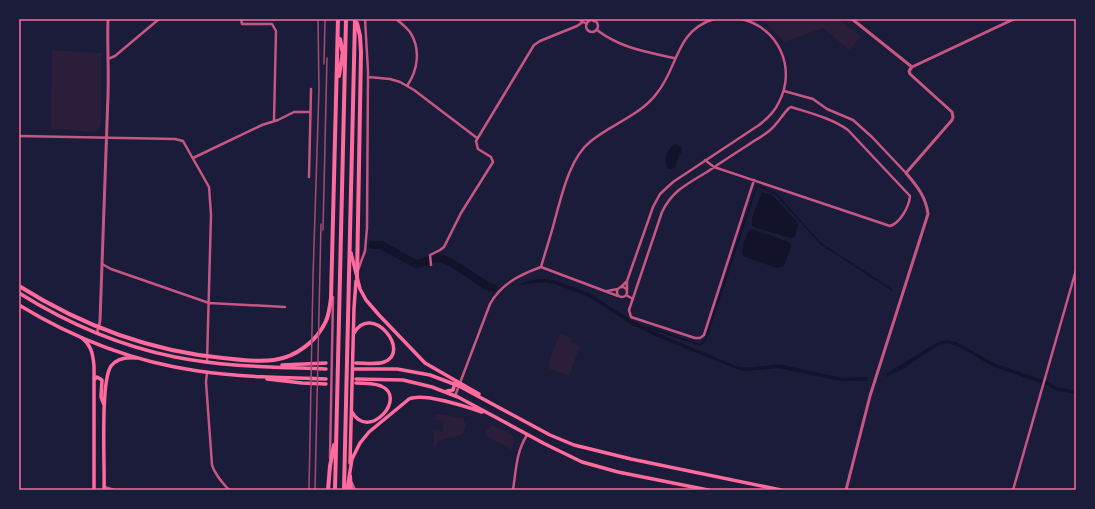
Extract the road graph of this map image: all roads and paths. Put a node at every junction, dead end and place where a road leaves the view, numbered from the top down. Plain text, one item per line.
1 (108, 19) edge
2 (159, 19) edge
3 (240, 19) edge
4 (338, 19) edge
5 (347, 19) edge
6 (355, 19) edge
7 (365, 19) edge
8 (396, 19) edge
9 (578, 19) edge
10 (714, 19) edge
11 (741, 19) edge
12 (852, 19) edge
13 (1014, 19) edge
14 (595, 20) edge
15 (583, 22) junction
16 (587, 24) junction
17 (597, 30) junction
18 (343, 55) junction
19 (675, 58) junction
20 (108, 60) junction
21 (912, 66) junction
22 (368, 78) junction
23 (345, 80) junction
24 (407, 86) junction
25 (311, 89) dead end
26 (784, 91) junction
27 (336, 100) junction
28 (310, 112) junction
29 (274, 120) junction
30 (19, 136) edge
31 (106, 138) junction
32 (477, 138) junction
33 (193, 158) junction
34 (705, 160) junction
35 (714, 166) junction
36 (906, 172) junction
37 (309, 177) dead end
38 (754, 180) junction
39 (348, 237) junction
40 (102, 264) junction
41 (431, 265) dead end
42 (541, 267) junction
43 (1076, 270) edge
44 (357, 278) junction
45 (627, 281) junction
46 (19, 286) edge
47 (619, 288) junction
48 (607, 292) junction
49 (19, 293) edge
50 (626, 294) junction
51 (618, 296) junction
52 (633, 299) junction
53 (209, 303) junction
54 (19, 305) edge
55 (285, 307) dead end
56 (97, 333) junction
57 (77, 336) junction
58 (353, 336) junction
59 (144, 360) junction
60 (207, 362) junction
61 (326, 363) dead end
62 (356, 363) dead end
63 (252, 366) junction
64 (326, 368) dead end
65 (356, 369) dead end
66 (207, 372) junction
67 (252, 376) junction
68 (326, 379) dead end
69 (94, 380) junction
70 (326, 384) dead end
71 (458, 384) junction
72 (444, 391) junction
73 (455, 396) junction
74 (351, 409) junction
75 (105, 410) junction
76 (500, 420) junction
77 (336, 431) junction
78 (527, 435) junction
79 (350, 476) junction
80 (104, 488) edge
81 (94, 490) edge
82 (115, 490) edge
83 (229, 490) edge
84 (329, 490) edge
85 (335, 490) edge
86 (344, 490) edge
87 (351, 490) edge
88 (355, 490) edge
89 (513, 490) edge
90 (708, 490) edge
91 (781, 490) edge
92 (846, 490) edge
93 (1013, 490) edge

1 - 20 street
2 - 20 street
3 - 29 street
4 - 18 highway
4 - 27 highway
4 - 84 street
5 - 18 highway
5 - 23 highway
5 - 85 main road
6 - 39 main road
6 - 44 highway
6 - 86 highway
7 - 22 street
8 - 24 street
9 - 15 street
10 - 19 street
11 - 26 street
12 - 21 street
13 - 21 street
14 - 16 street
14 - 17 street
15 - 16 street
15 - 32 street
16 - 17 street
17 - 19 street
18 - 23 highway
18 - 27 highway
19 - 42 street
20 - 31 street
21 - 36 street
22 - 24 street
22 - 44 street
23 - 77 highway
24 - 32 street
25 - 28 street
26 - 34 street
26 - 36 street
27 - 46 highway
28 - 29 street
28 - 37 street
29 - 33 street
30 - 31 street
31 - 33 street
31 - 40 street
32 - 41 street
33 - 53 street
34 - 35 street
34 - 45 street
35 - 38 street
35 - 38 street
35 - 52 street
36 - 92 street
38 - 52 street
39 - 44 main road
39 - 86 main road
40 - 53 street
40 - 56 street
42 - 48 street
42 - 71 street
43 - 93 street
44 - 58 main road
44 - 71 main road
45 - 47 street
45 - 50 street
47 - 48 street
47 - 50 street
47 - 51 street
48 - 51 street
49 - 56 main road
50 - 51 street
50 - 52 street
53 - 55 street
53 - 60 street
54 - 57 main road
56 - 60 main road
57 - 59 main road
57 - 69 main road
58 - 62 main road
58 - 74 main road
59 - 66 main road
59 - 75 main road
60 - 63 main road
61 - 63 main road
63 - 64 main road
65 - 71 main road
66 - 67 main road
66 - 83 street
67 - 68 main road
67 - 70 main road
69 - 75 main road
69 - 81 main road
71 - 72 main road
71 - 73 street
71 - 91 main road
72 - 73 main road
72 - 74 main road
73 - 76 main road
74 - 79 main road
75 - 80 main road
76 - 78 main road
76 - 79 main road
77 - 84 highway
77 - 85 highway
78 - 89 street
78 - 90 main road
79 - 86 main road
79 - 87 highway
79 - 88 street
80 - 82 street

